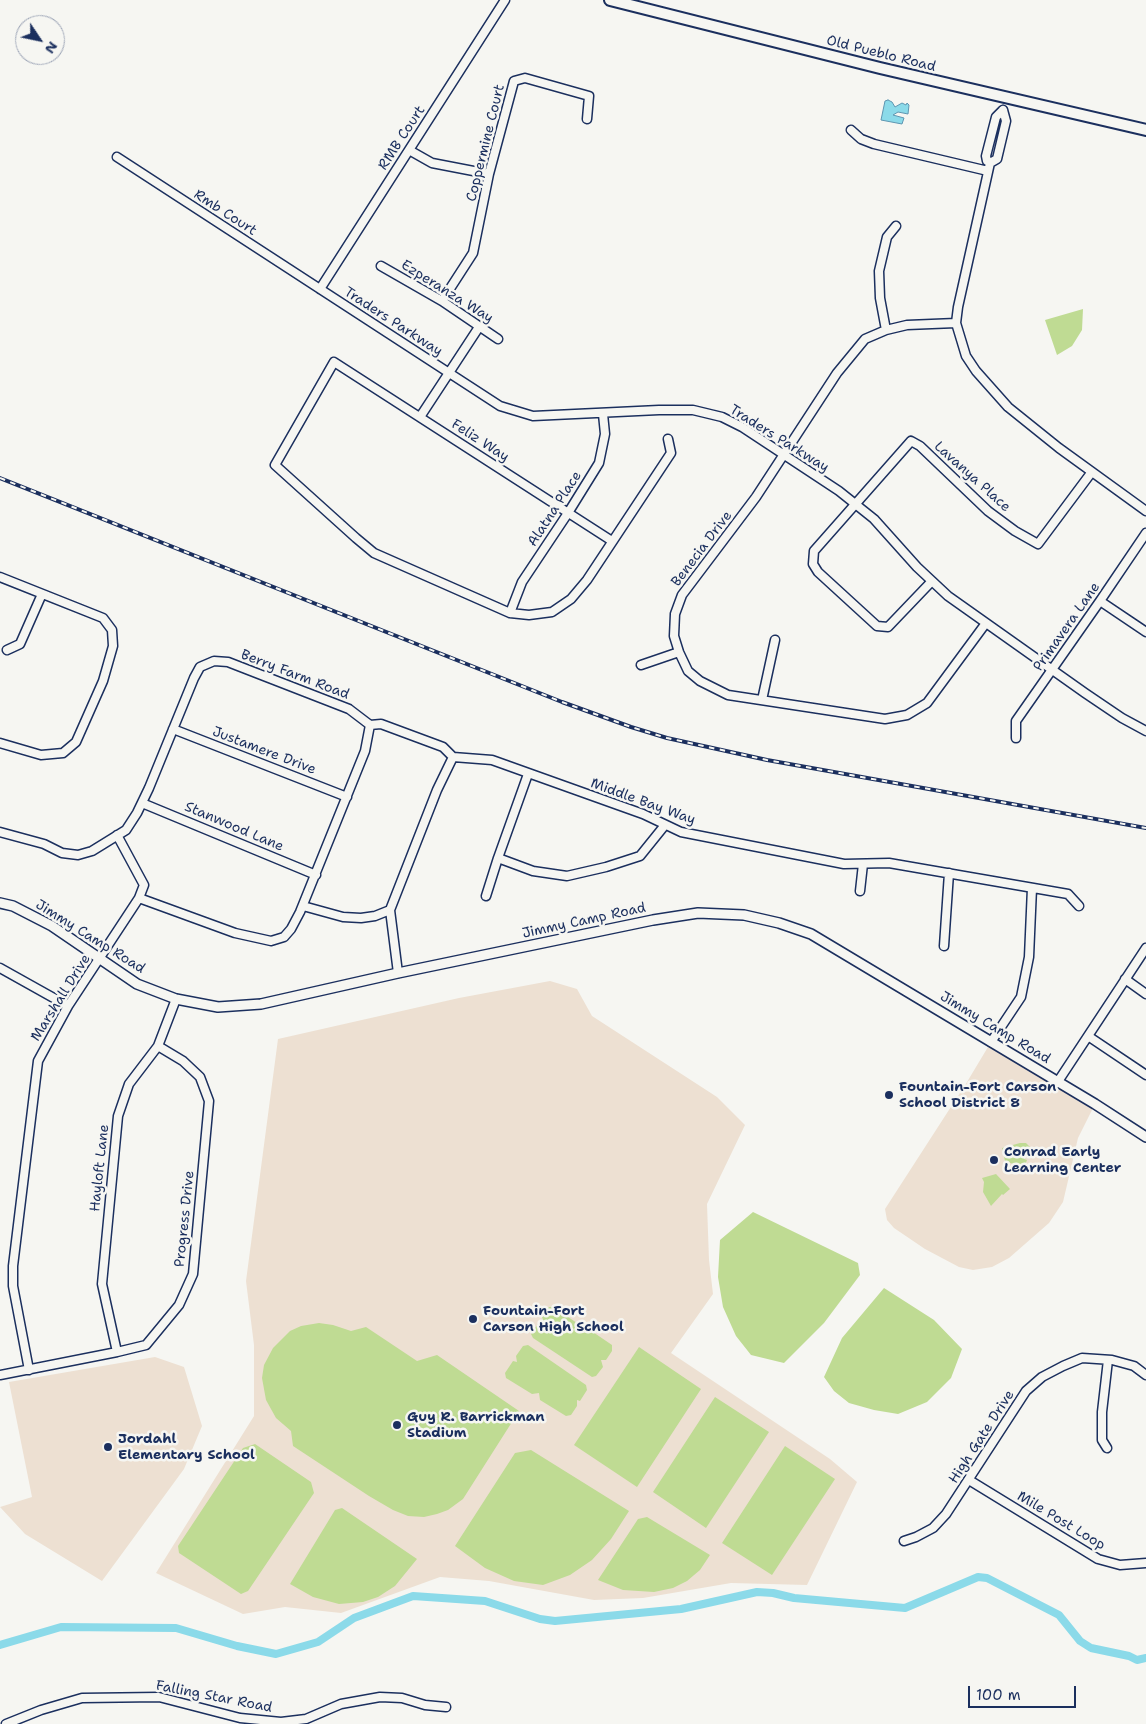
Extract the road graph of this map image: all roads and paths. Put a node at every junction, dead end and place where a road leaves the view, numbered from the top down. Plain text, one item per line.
1 (505, 0) edge
2 (610, 0) edge
3 (1007, 98) junction
4 (587, 119) dead end
5 (851, 130) dead end
6 (1146, 130) edge
7 (409, 150) junction
8 (117, 157) dead end
9 (989, 167) junction
10 (489, 174) junction
11 (896, 226) dead end
12 (381, 266) dead end
13 (320, 289) junction
14 (442, 301) junction
15 (956, 323) junction
16 (480, 327) junction
17 (886, 330) junction
18 (498, 339) dead end
19 (450, 374) junction
20 (603, 414) junction
21 (420, 417) junction
22 (668, 439) dead end
23 (785, 454) junction
24 (1091, 473) junction
25 (855, 504) junction
26 (1146, 511) edge
27 (568, 513) junction
28 (1146, 533) edge
29 (612, 541) junction
30 (0, 577) edge
31 (932, 581) junction
32 (42, 594) junction
33 (1100, 601) junction
34 (510, 613) junction
35 (986, 623) junction
36 (121, 627) dead end
37 (112, 630) junction
38 (1146, 632) edge
39 (775, 640) dead end
40 (7, 650) dead end
41 (679, 652) junction
42 (642, 665) dead end
43 (1053, 669) junction
44 (762, 700) junction
45 (370, 725) junction
46 (173, 729) junction
47 (1146, 731) edge
48 (1016, 738) dead end
49 (0, 744) edge
50 (454, 757) junction
51 (528, 774) junction
52 (346, 797) junction
53 (142, 803) junction
54 (665, 825) junction
55 (0, 832) edge
56 (117, 835) junction
57 (498, 858) junction
58 (863, 864) junction
59 (949, 874) junction
60 (316, 875) junction
61 (1032, 888) junction
62 (860, 891) dead end
63 (486, 896) dead end
64 (139, 898) junction
65 (0, 902) edge
66 (303, 906) junction
67 (1079, 906) dead end
68 (390, 910) junction
69 (944, 946) dead end
70 (1146, 948) edge
71 (100, 959) junction
72 (0, 968) edge
73 (398, 973) junction
74 (1125, 979) junction
75 (1146, 994) edge
76 (176, 999) junction
77 (68, 1006) junction
78 (1088, 1036) junction
79 (991, 1042) junction
80 (158, 1046) junction
81 (1146, 1075) edge
82 (1057, 1083) junction
83 (1146, 1137) edge
84 (117, 1352) junction
85 (1108, 1360) junction
86 (29, 1370) junction
87 (0, 1375) edge
88 (1146, 1375) edge
89 (1106, 1448) dead end
90 (969, 1480) junction
91 (904, 1541) dead end
92 (1146, 1563) edge
93 (446, 1707) dead end
94 (262, 1722) edge
95 (6, 1724) edge

1 - 7 street, RMB Court
2 - 3 main road, Old Pueblo Road
3 - 6 main road, Old Pueblo Road
3 - 9 street
4 - 10 street, Coppermine Court
5 - 9 street
7 - 10 street
7 - 13 street, RMB Court
8 - 13 street, Rmb Court
9 - 15 street
10 - 14 street, Coppermine Court
11 - 17 street
12 - 14 street, Ezperanza Way
13 - 19 street, Traders Parkway
14 - 16 street, Ezperanza Way
15 - 17 street, Benecia Drive
15 - 24 street
16 - 18 street, Ezperanza Way
16 - 19 street
17 - 23 street, Benecia Drive
19 - 20 street, Traders Parkway
19 - 21 street
20 - 23 street, Traders Parkway
20 - 27 street, Alatna Place
21 - 27 street, Feliz Way
21 - 34 street, Feliz Way
22 - 29 street
23 - 25 street, Traders Parkway
23 - 41 street, Benecia Drive
24 - 25 street, Lavanya Place
24 - 26 street
25 - 31 street, Traders Parkway
25 - 31 street
27 - 29 street, Feliz Way
27 - 34 street, Alatna Place
28 - 33 street, Primavera Lane
29 - 34 street
30 - 32 street
31 - 35 street, Traders Parkway
32 - 37 street
32 - 40 street
33 - 38 street
33 - 43 street, Primavera Lane
35 - 43 street, Traders Parkway
35 - 44 street, Benecia Drive
36 - 37 street
37 - 49 street
39 - 44 street
41 - 42 street
41 - 44 street, Benecia Drive
43 - 47 street, Traders Parkway
43 - 48 street, Primavera Lane
45 - 46 street, Berry Farm Road
45 - 50 street
45 - 52 street
46 - 52 street, Justamere Drive
46 - 53 street, Berry Farm Road
50 - 51 street, Middle Bay Way
50 - 68 street
51 - 54 street, Middle Bay Way
51 - 57 street
52 - 60 street
53 - 56 street, Berry Farm Road
53 - 60 street, Stanwood Lane
54 - 57 street
54 - 58 street, Middle Bay Way
55 - 56 street, Berry Farm Road
56 - 64 street
57 - 63 street
58 - 59 street, Middle Bay Way
58 - 62 street
59 - 61 street, Middle Bay Way
59 - 69 street
60 - 66 street
61 - 67 street, Middle Bay Way
61 - 79 street
64 - 66 street
64 - 71 street, Marshall Drive
65 - 71 street, Jimmy Camp Road
66 - 68 street
68 - 73 street
70 - 74 street
71 - 76 street, Jimmy Camp Road
71 - 77 street, Marshall Drive
72 - 77 street
73 - 76 street, Jimmy Camp Road
73 - 79 street, Jimmy Camp Road
74 - 75 street
74 - 78 street
76 - 80 street, Hayloft Lane
77 - 86 street, Marshall Drive
78 - 81 street
78 - 82 street
79 - 82 street, Jimmy Camp Road
80 - 84 street, Hayloft Lane
80 - 84 street, Progress Drive
82 - 83 street, Jimmy Camp Road
84 - 86 street, Progress Drive
85 - 88 street, High Gate Drive
85 - 89 street
85 - 90 street, High Gate Drive
86 - 87 street, Progress Drive
90 - 91 street, High Gate Drive
90 - 92 street, Mile Post Loop
93 - 94 street, Falling Star Road
94 - 95 street, Falling Star Road

